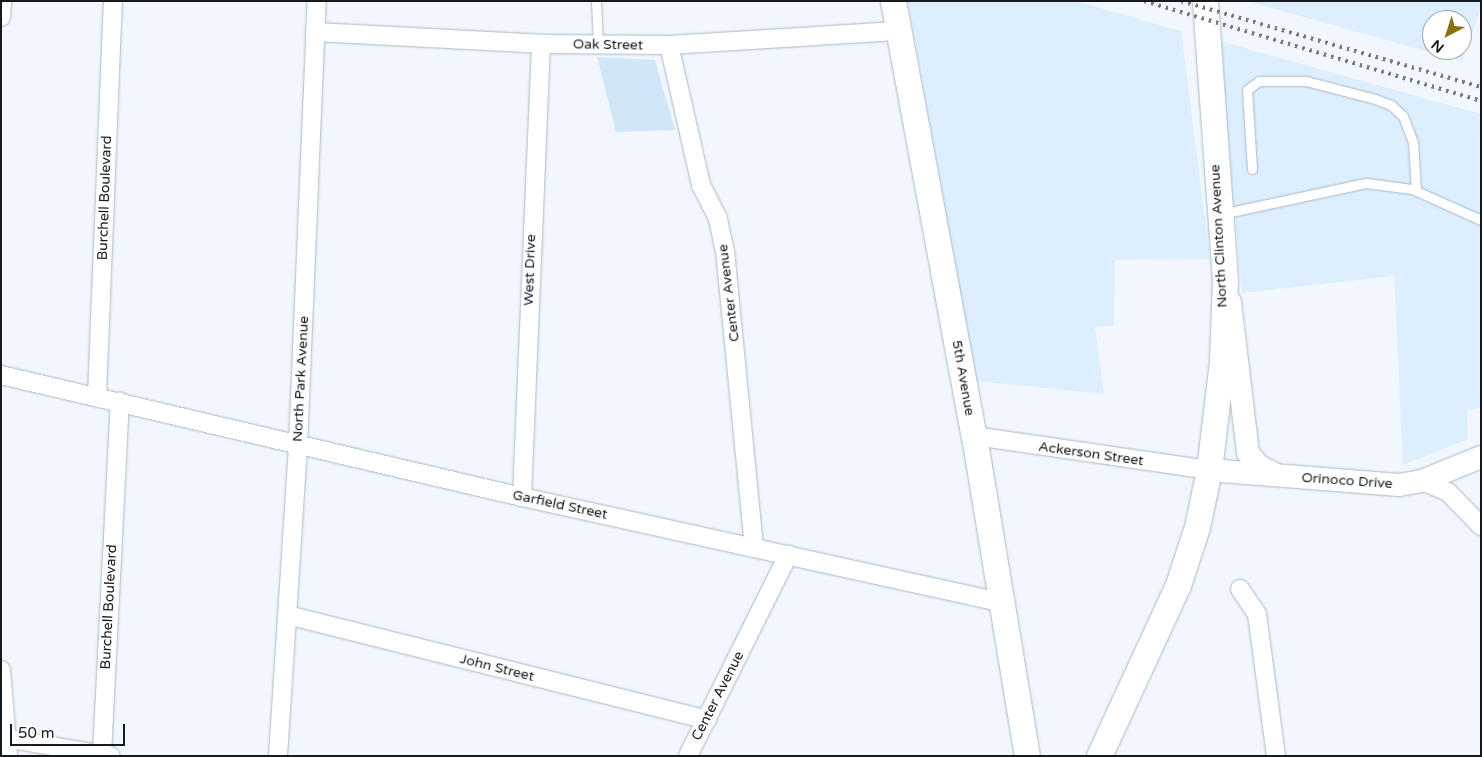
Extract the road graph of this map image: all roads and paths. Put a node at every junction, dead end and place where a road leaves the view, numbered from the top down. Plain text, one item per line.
1 (2, 1) edge
2 (113, 1) edge
3 (317, 1) edge
4 (596, 1) edge
5 (893, 1) edge
6 (1205, 1) edge
7 (1, 15) edge
8 (901, 31) junction
9 (315, 32) junction
10 (540, 44) junction
11 (598, 45) junction
12 (669, 45) junction
13 (1252, 169) dead end
14 (1416, 191) junction
15 (1220, 214) junction
16 (1481, 220) edge
17 (1224, 282) junction
18 (1, 375) edge
19 (97, 396) junction
20 (120, 401) junction
21 (974, 436) junction
22 (298, 446) junction
23 (1481, 457) edge
24 (1208, 470) junction
25 (1278, 476) junction
26 (1422, 480) junction
27 (522, 497) junction
28 (1481, 526) edge
29 (754, 548) junction
30 (788, 555) junction
31 (1240, 589) dead end
32 (1001, 602) junction
33 (287, 615) junction
34 (1, 670) edge
35 (707, 720) junction
36 (5, 738) junction
37 (106, 755) edge
38 (1028, 755) edge
39 (8, 756) edge
40 (278, 756) edge
41 (688, 756) edge
42 (1098, 756) edge
43 (1276, 756) edge

1 - 7 street
2 - 19 street, Burchell Boulevard
3 - 9 street, North Park Avenue
4 - 11 lane
5 - 8 main road, 5th Avenue
6 - 15 main road, North Clinton Avenue
8 - 12 street, Oak Street
8 - 21 main road, 5th Avenue
9 - 10 street, Oak Street
9 - 22 street, North Park Avenue
10 - 11 street, Oak Street
10 - 27 street, West Drive
11 - 12 street, Oak Street
12 - 29 street, Center Avenue
13 - 14 lane
14 - 15 lane
14 - 16 lane
15 - 17 main road, North Clinton Avenue
17 - 24 main road, North Clinton Avenue
17 - 25 street
18 - 19 street, Garfield Street
19 - 20 street, Garfield Street
20 - 22 street, Garfield Street
20 - 37 street, Burchell Boulevard
21 - 24 street, Ackerson Street
21 - 32 main road, 5th Avenue
22 - 27 street, Garfield Street
22 - 33 street, North Park Avenue
23 - 26 street, Orinoco Drive
24 - 25 street, Orinoco Drive
24 - 42 main road
25 - 26 street, Orinoco Drive
26 - 28 street
27 - 29 street, Garfield Street
29 - 30 street, Garfield Street
30 - 32 street, Garfield Street
30 - 35 street, Center Avenue
31 - 43 street
32 - 38 main road, 5th Avenue
33 - 35 street, John Street
33 - 40 street, North Park Avenue
34 - 36 street
35 - 41 street, Center Avenue
36 - 37 street
36 - 39 street

